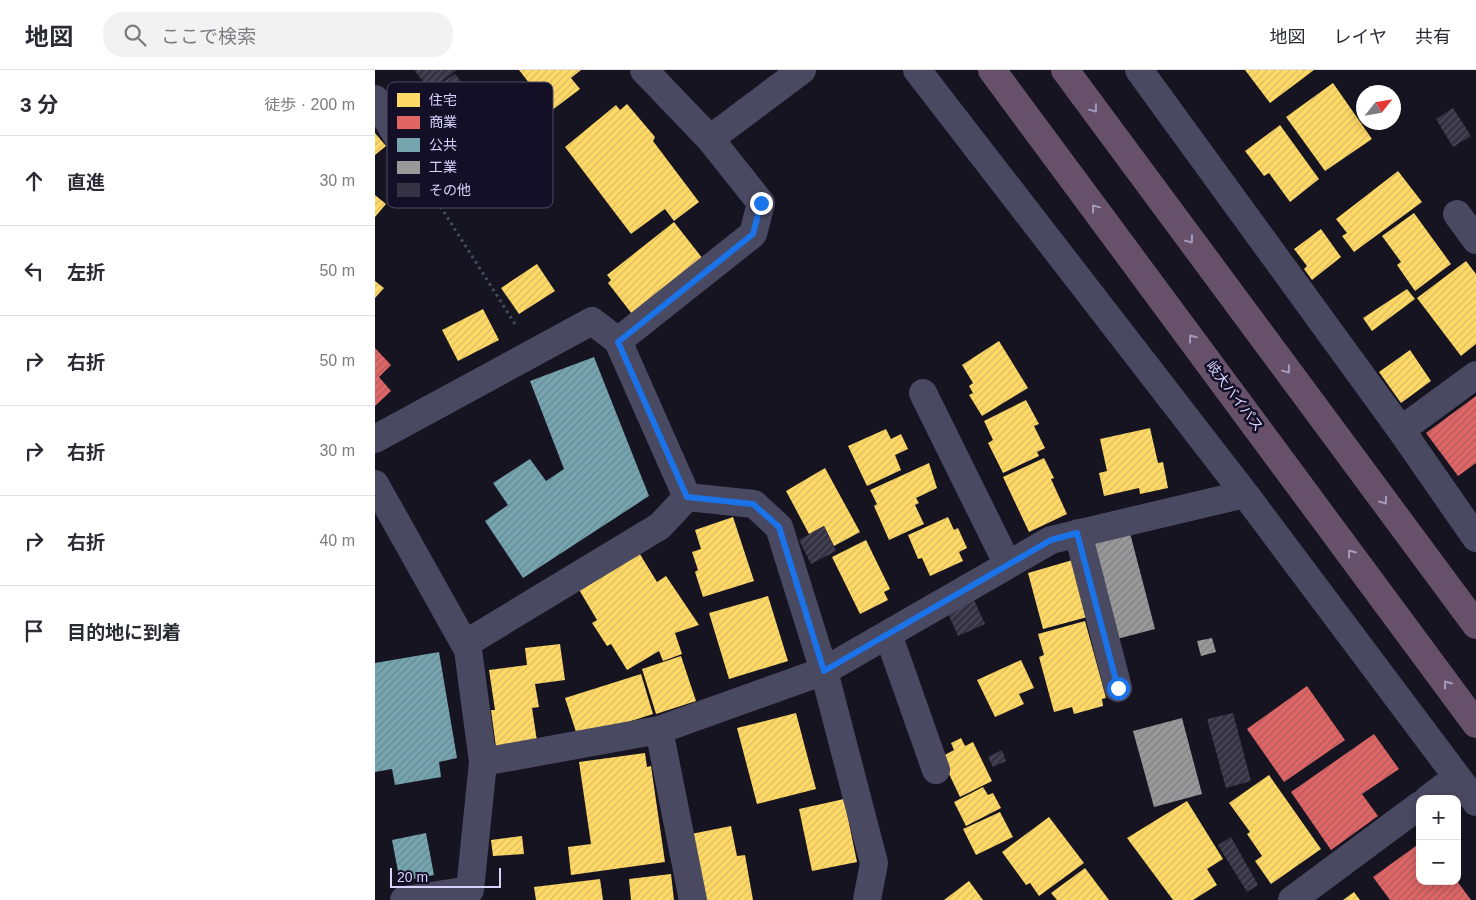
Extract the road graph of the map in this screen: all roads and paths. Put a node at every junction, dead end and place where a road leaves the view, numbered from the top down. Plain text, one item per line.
1 (644, 70) edge
2 (802, 70) edge
3 (917, 70) edge
4 (993, 70) edge
5 (1065, 70) edge
6 (1139, 70) edge
7 (375, 98) edge
8 (387, 118) edge
9 (710, 139) junction
10 (442, 208) edge
11 (1457, 214) dead end
12 (1476, 240) edge
13 (618, 342) junction
14 (533, 353) junction
15 (1476, 375) edge
16 (923, 393) dead end
17 (1401, 430) junction
18 (375, 439) edge
19 (375, 484) edge
20 (1245, 494) junction
21 (687, 497) junction
22 (1077, 533) junction
23 (1476, 538) edge
24 (1008, 565) junction
25 (1476, 625) edge
26 (888, 634) junction
27 (465, 644) junction
28 (824, 671) junction
29 (1118, 688) dead end
30 (1476, 724) edge
31 (659, 730) junction
32 (483, 762) junction
33 (936, 770) dead end
34 (1457, 777) junction
35 (1433, 795) edge
36 (1476, 802) edge
37 (1416, 808) edge
38 (471, 895) edge
39 (404, 900) edge
40 (693, 900) edge
41 (867, 900) edge
42 (1292, 900) edge

1 - 9 street
2 - 9 street
3 - 20 street
30 -> 4 highway, 岐大バイパス
5 -> 25 highway
6 - 17 street
7 - 8 street
9 - 13 street
10 - 14 path
11 - 12 street
13 - 14 street
13 - 21 street
14 - 18 street
15 - 17 street
16 - 24 street
17 - 23 street
19 - 27 street
20 - 22 street
20 - 34 street
21 - 27 street
21 - 28 street
22 - 24 street
22 - 29 street
24 - 26 street
26 - 28 street
26 - 33 street
27 - 32 street
28 - 31 street
28 - 41 street
31 - 32 street
31 - 40 street
32 - 38 street
34 - 35 street
34 - 36 street
37 - 42 street
38 - 39 street

